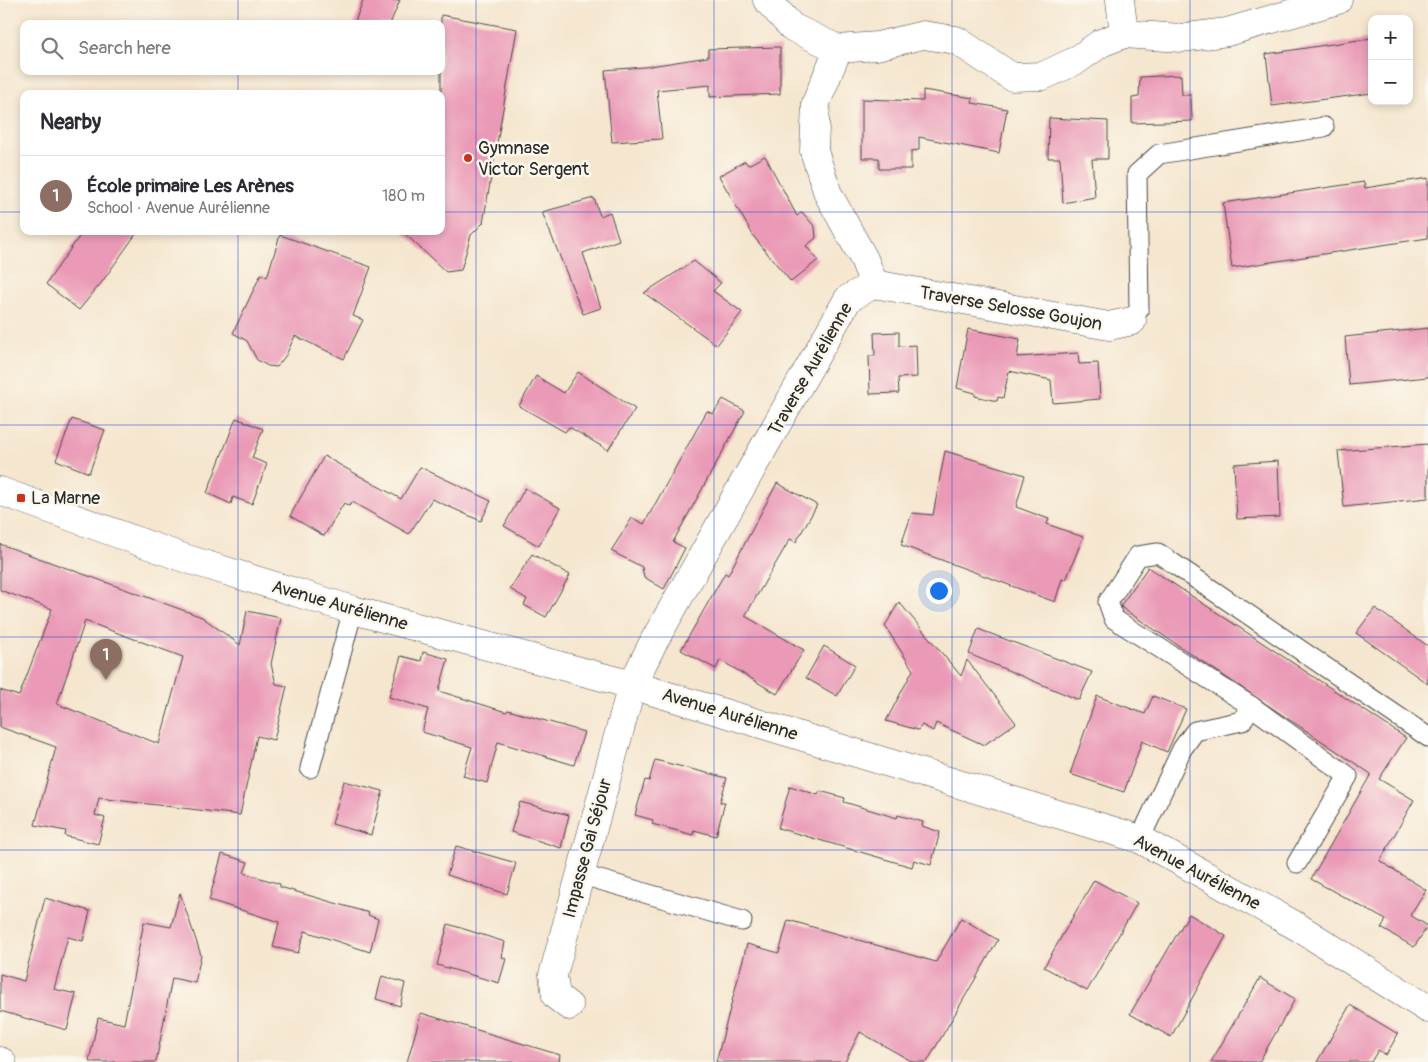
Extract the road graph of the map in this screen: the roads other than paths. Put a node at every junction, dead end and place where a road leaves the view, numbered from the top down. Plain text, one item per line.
1 (767, 0) edge
2 (1120, 0) edge
3 (1338, 0) edge
4 (1124, 34) junction
5 (838, 48) junction
6 (1324, 126) dead end
7 (874, 284) junction
8 (1132, 321) joint
9 (0, 491) edge
10 (353, 610) junction
11 (632, 685) junction
12 (1251, 706) junction
13 (1428, 737) edge
14 (310, 768) dead end
15 (1140, 839) junction
16 (1297, 863) dead end
17 (579, 874) junction
18 (742, 921) dead end
19 (570, 1006) dead end
20 (1428, 1009) edge

1 - 5 street
2 - 4 street
3 - 4 street
4 - 5 street
5 - 7 street
6 - 8 lane, Traverse Selosse Goujon
7 - 8 street, Traverse Selosse Goujon
7 - 11 street, Traverse Aurélienne
9 - 10 street, Avenue Aurélienne
10 - 11 street, Avenue Aurélienne
10 - 14 lane
11 - 15 street, Avenue Aurélienne
11 - 17 street, Impasse Gai Séjour
12 - 13 lane
12 - 15 lane
12 - 16 lane
15 - 20 street, Avenue Aurélienne
17 - 18 lane
17 - 19 street, Impasse Gai Séjour

